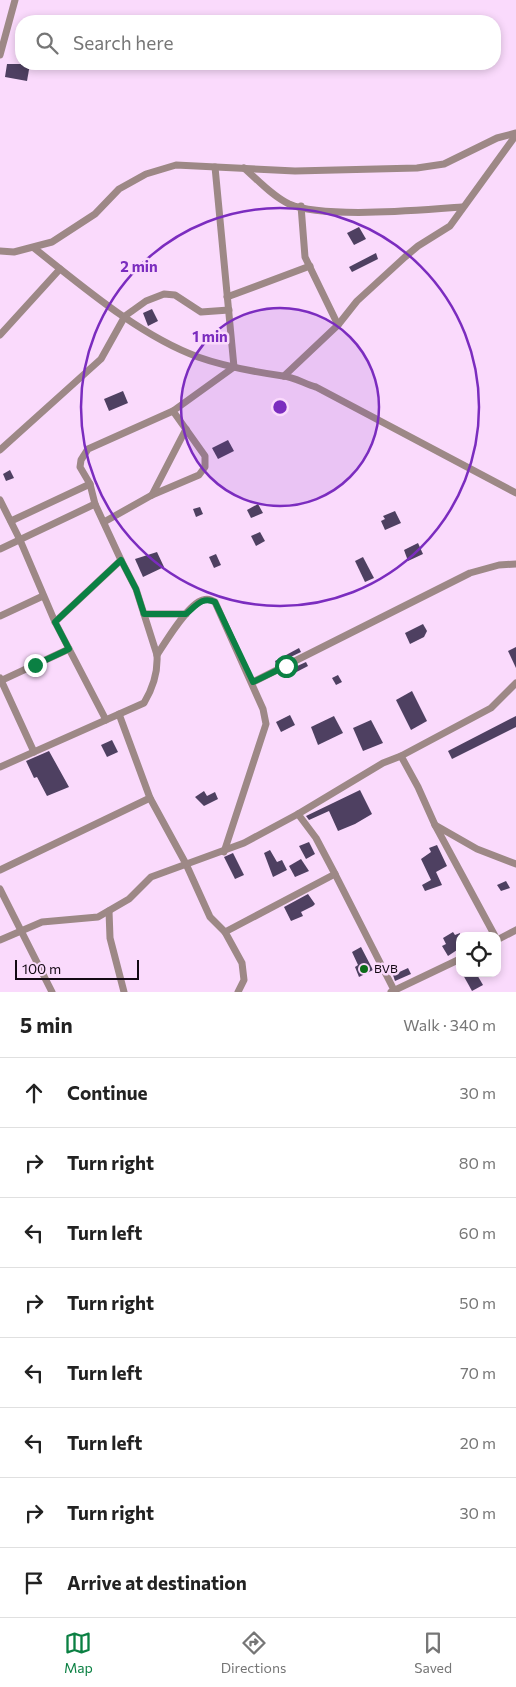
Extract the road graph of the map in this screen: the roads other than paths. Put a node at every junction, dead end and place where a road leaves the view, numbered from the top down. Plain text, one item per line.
1 (16, 0) edge
2 (0, 55) edge
3 (516, 134) edge
4 (215, 167) junction
5 (244, 168) junction
6 (301, 206) junction
7 (462, 207) junction
8 (34, 248) junction
9 (0, 251) edge
10 (310, 266) junction
11 (60, 268) junction
12 (227, 297) junction
13 (228, 310) junction
14 (125, 316) junction
15 (338, 325) junction
16 (0, 336) edge
17 (234, 367) junction
18 (284, 376) junction
19 (173, 411) junction
20 (186, 429) junction
21 (0, 450) edge
22 (90, 484) junction
23 (516, 493) edge
24 (152, 495) junction
25 (0, 500) edge
26 (95, 504) junction
27 (11, 521) junction
28 (104, 522) junction
29 (20, 540) junction
30 (0, 549) edge
31 (121, 560) junction
32 (516, 564) edge
33 (43, 596) junction
34 (144, 614) junction
35 (186, 614) junction
36 (0, 616) edge
37 (55, 622) junction
38 (69, 649) junction
39 (157, 655) junction
40 (0, 680) edge
41 (253, 682) junction
42 (516, 682) edge
43 (119, 714) junction
44 (106, 720) junction
45 (34, 752) junction
46 (401, 756) junction
47 (0, 767) edge
48 (150, 798) junction
49 (298, 814) junction
50 (435, 824) junction
51 (224, 852) junction
52 (186, 864) junction
53 (516, 864) edge
54 (0, 870) edge
55 (335, 874) junction
56 (0, 889) edge
57 (109, 911) junction
58 (516, 930) edge
59 (20, 931) junction
60 (225, 932) junction
61 (493, 932) edge
62 (501, 938) edge
63 (0, 940) edge
64 (456, 961) edge
65 (392, 991) edge
66 (52, 992) edge
67 (124, 992) edge
68 (238, 992) edge

1 - 2 street
3 - 5 street
3 - 7 street
4 - 5 street
4 - 8 street
4 - 12 street
5 - 6 street
6 - 7 street
6 - 10 street
7 - 15 street
8 - 9 street
8 - 11 street
10 - 12 street
10 - 15 street
11 - 14 street
11 - 16 street
12 - 13 street
13 - 14 street
13 - 17 street
14 - 17 street
14 - 21 street
15 - 18 street
17 - 18 street
17 - 19 street
18 - 23 street
19 - 20 street
19 - 22 street
20 - 24 street
20 - 24 street
22 - 26 street
22 - 27 street
24 - 28 street
25 - 27 street
26 - 28 street
26 - 29 street
27 - 29 street
28 - 31 street
29 - 30 street
29 - 33 street
31 - 34 street
31 - 37 street
32 - 41 street
33 - 36 street
33 - 37 street
34 - 35 street
34 - 39 street
35 - 39 street
35 - 41 street
37 - 38 street
38 - 40 street
38 - 44 street
39 - 43 street
40 - 45 street
41 - 51 street
42 - 46 street
43 - 44 street
43 - 48 street
44 - 45 street
45 - 47 street
46 - 49 street
46 - 50 street
48 - 52 street
48 - 54 street
49 - 51 street
49 - 55 street
50 - 53 street
50 - 61 street
51 - 52 street
52 - 57 street
52 - 60 street
55 - 60 street
55 - 65 street
56 - 59 street
57 - 59 street
57 - 67 street
58 - 62 street
59 - 63 street
59 - 66 street
60 - 68 street
64 - 65 street

